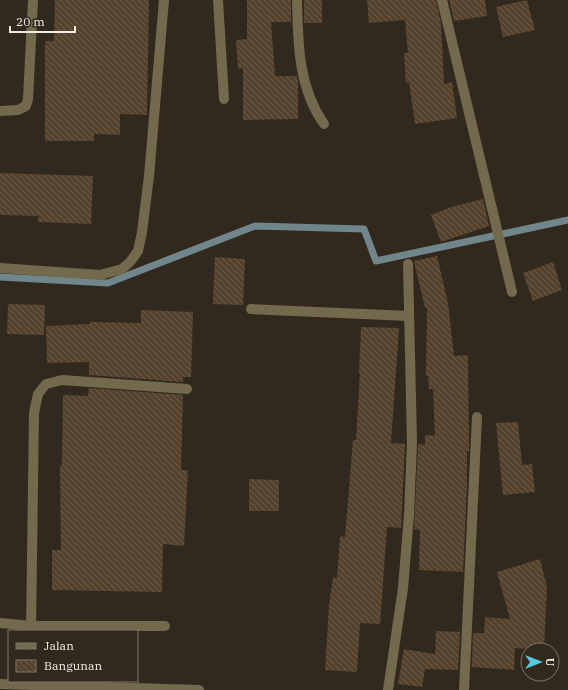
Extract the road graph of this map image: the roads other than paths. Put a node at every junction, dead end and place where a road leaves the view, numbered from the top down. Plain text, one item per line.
1 (34, 0) edge
2 (164, 0) edge
3 (218, 0) edge
4 (297, 0) edge
5 (442, 0) edge
6 (224, 99) dead end
7 (0, 111) edge
8 (324, 124) dead end
9 (408, 264) dead end
10 (0, 268) edge
11 (512, 292) dead end
12 (251, 309) dead end
13 (409, 316) junction
14 (187, 389) dead end
15 (477, 416) dead end
16 (0, 623) edge
17 (164, 626) dead end
18 (32, 628) edge
19 (29, 683) edge
20 (0, 684) edge
21 (47, 688) edge
22 (199, 690) edge
23 (388, 690) edge
24 (464, 690) edge

1 - 7 street
2 - 10 street
3 - 6 street
4 - 8 street
5 - 11 street
9 - 13 street
12 - 13 street
13 - 23 street
14 - 18 street
15 - 24 street
16 - 18 street
17 - 18 street
19 - 20 street
19 - 21 street
21 - 22 street

